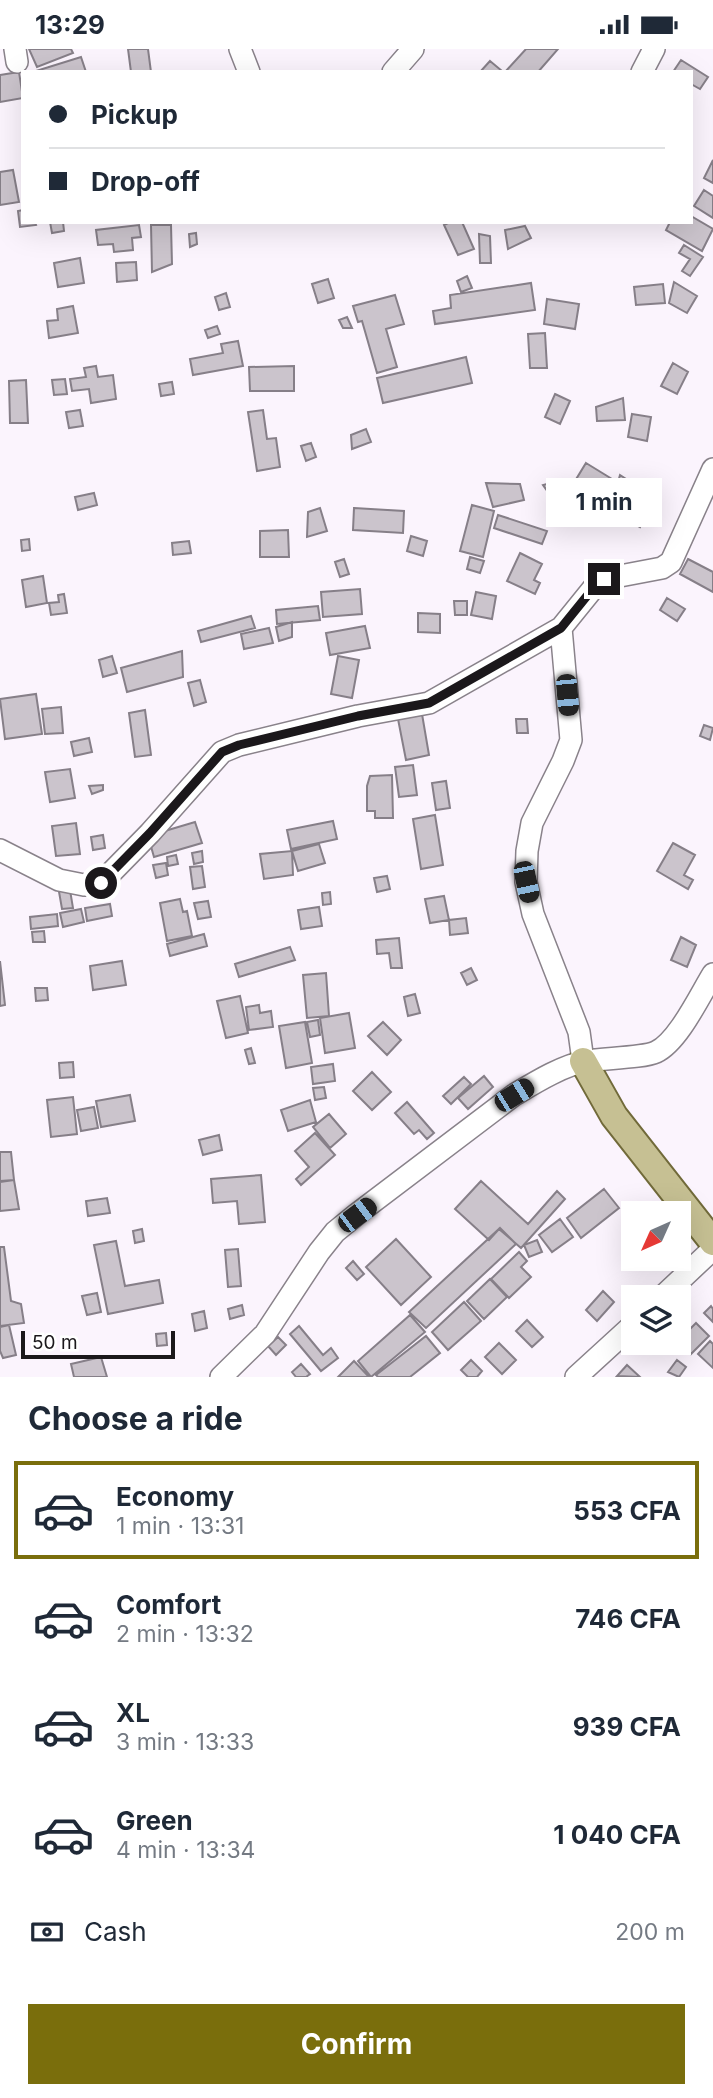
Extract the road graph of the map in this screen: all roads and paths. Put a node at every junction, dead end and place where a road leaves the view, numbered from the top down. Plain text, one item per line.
1 (240, 49) edge
2 (414, 49) edge
3 (654, 49) edge
4 (248, 70) edge
5 (395, 70) edge
6 (643, 70) edge
7 (713, 469) edge
8 (561, 628) junction
9 (0, 850) edge
10 (713, 974) edge
11 (583, 1061) junction
12 (713, 1242) edge
13 (713, 1249) edge
14 (675, 1285) edge
15 (621, 1336) edge
16 (221, 1377) edge
17 (576, 1377) edge

1 - 4 street
2 - 5 street
3 - 6 street
7 - 8 street
8 - 9 street
8 - 11 street
10 - 11 street
11 - 12 main road
11 - 16 street
13 - 14 street
15 - 17 street

